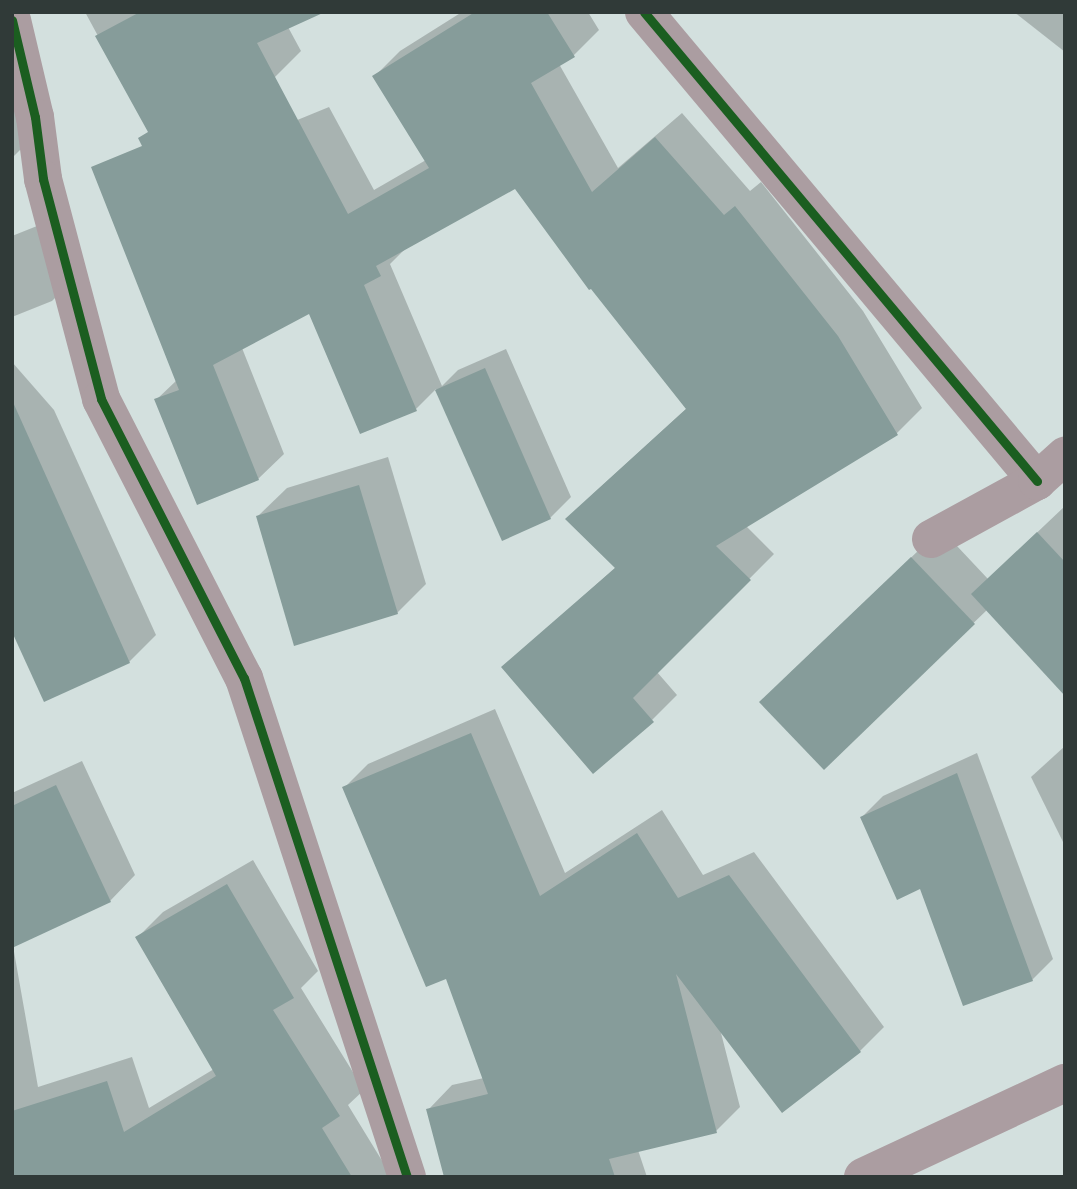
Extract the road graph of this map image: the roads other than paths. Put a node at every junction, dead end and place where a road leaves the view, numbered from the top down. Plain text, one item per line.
1 (643, 12) edge
2 (12, 20) edge
3 (1051, 469) edge
4 (931, 539) dead end
5 (1065, 1083) edge
6 (407, 1177) edge
7 (863, 1177) edge

1 - 3 street
2 - 6 street
3 - 4 street
5 - 7 street

